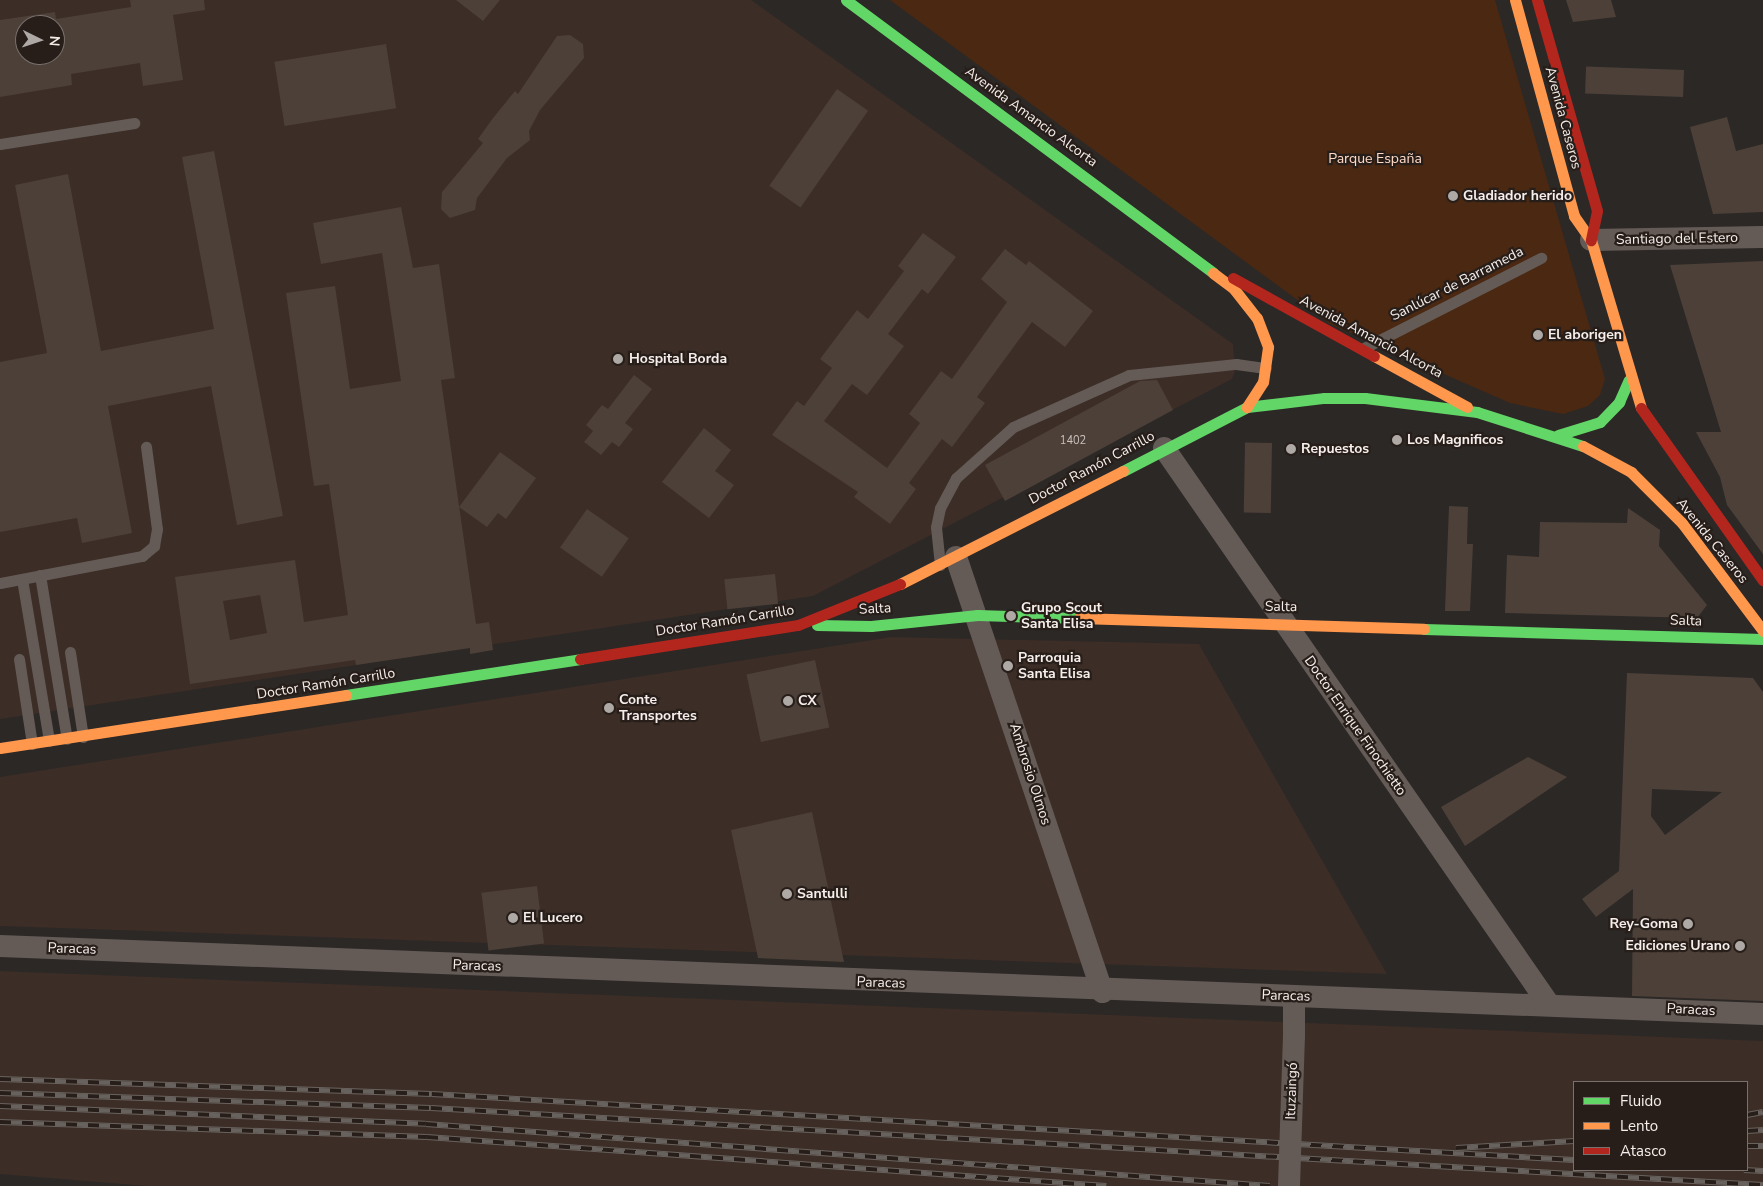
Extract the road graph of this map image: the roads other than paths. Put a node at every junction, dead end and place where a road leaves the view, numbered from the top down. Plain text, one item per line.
1 (846, 0) edge
2 (1515, 0) edge
3 (1537, 0) edge
4 (134, 123) dead end
5 (0, 144) edge
6 (1763, 238) edge
7 (1591, 240) junction
8 (1541, 258) dead end
9 (1199, 259) junction
10 (1360, 350) junction
11 (1266, 368) junction
12 (1630, 380) junction
13 (1247, 407) junction
14 (1477, 412) junction
15 (1558, 435) junction
16 (146, 447) dead end
17 (1164, 448) junction
18 (948, 561) junction
19 (40, 575) junction
20 (22, 579) junction
21 (1763, 580) edge
22 (0, 583) edge
23 (977, 615) junction
24 (1282, 622) junction
25 (798, 625) junction
26 (1763, 631) edge
27 (1763, 639) edge
28 (70, 652) dead end
29 (19, 659) dead end
30 (57, 680) junction
31 (40, 683) junction
32 (83, 736) junction
33 (67, 739) junction
34 (49, 741) junction
35 (32, 744) junction
36 (0, 748) edge
37 (0, 946) edge
38 (1102, 992) junction
39 (1294, 996) junction
40 (1548, 1003) junction
41 (1763, 1014) edge
42 (1289, 1186) edge

1 - 9 main road, Avenida Amancio Alcorta
2 - 7 main road, Avenida Caseros
3 - 7 main road, Avenida Caseros
4 - 5 lane
6 - 7 street, Santiago del Estero
7 - 12 main road, Avenida Caseros
8 - 10 lane, Sanlúcar de Barrameda
9 - 10 main road, Avenida Amancio Alcorta
9 - 11 main road, Avenida Amancio Alcorta
10 - 14 main road, Avenida Amancio Alcorta
11 - 13 main road, Avenida Amancio Alcorta
11 - 18 lane
12 - 15 main road
12 - 21 main road, Avenida Caseros
13 - 14 main road, Doctor Ramón Carrillo
13 - 17 main road, Doctor Ramón Carrillo
14 - 15 main road, Doctor Ramón Carrillo
15 - 26 main road, Avenida Caseros
16 - 19 lane
17 - 18 main road, Doctor Ramón Carrillo
17 - 24 street, Doctor Enrique Finochietto
18 - 23 street, Ambrosio Olmos
18 - 25 main road, Doctor Ramón Carrillo
19 - 20 lane
19 - 30 lane
20 - 22 lane
20 - 31 lane
23 - 24 main road, Salta
23 - 25 main road, Salta
23 - 38 street, Ambrosio Olmos
24 - 27 main road, Salta
24 - 40 street, Doctor Enrique Finochietto
25 - 32 main road, Doctor Ramón Carrillo
28 - 32 lane
29 - 35 lane
30 - 31 lane
30 - 33 lane
31 - 34 lane
32 - 33 main road, Doctor Ramón Carrillo
33 - 34 main road, Doctor Ramón Carrillo
34 - 35 main road, Doctor Ramón Carrillo
35 - 36 main road, Doctor Ramón Carrillo
37 - 38 street, Paracas
38 - 39 street, Paracas
39 - 40 street, Paracas
39 - 42 street, Ituzaingó, bridge
40 - 41 street, Paracas

